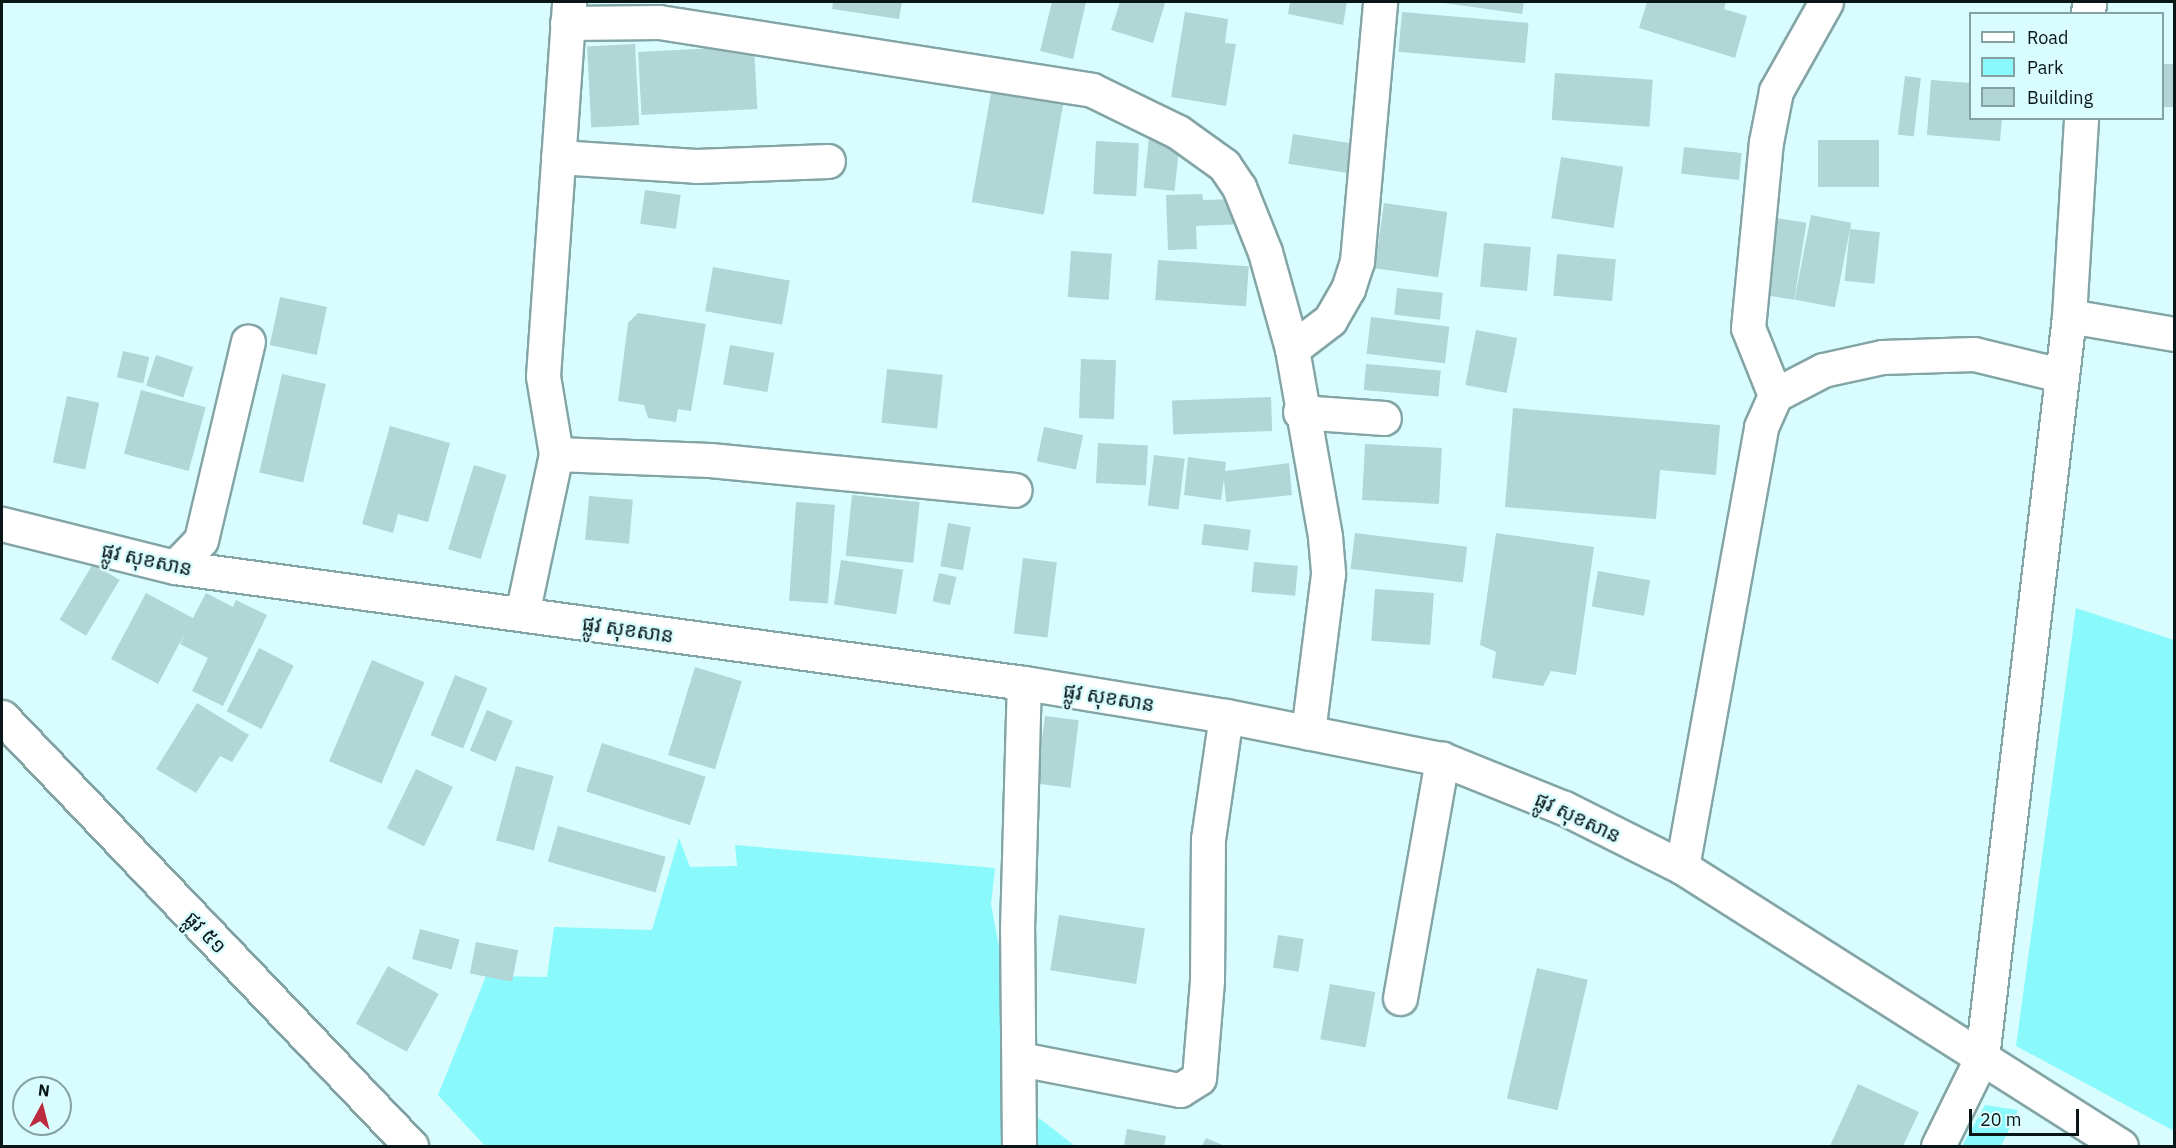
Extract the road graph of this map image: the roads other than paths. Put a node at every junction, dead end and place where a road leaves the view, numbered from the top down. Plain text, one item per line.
1 (1380, 2) edge
2 (1826, 2) edge
3 (568, 12) edge
4 (2081, 120) edge
5 (558, 157) junction
6 (828, 161) dead end
7 (2069, 316) junction
8 (2175, 334) edge
9 (248, 341) dead end
10 (1292, 349) junction
11 (2061, 375) junction
12 (1775, 395) junction
13 (1300, 412) junction
14 (1384, 418) dead end
15 (556, 454) junction
16 (1015, 490) dead end
17 (2, 524) edge
18 (174, 567) junction
19 (522, 614) junction
20 (1024, 683) junction
21 (1226, 716) junction
22 (2, 717) edge
23 (1308, 733) junction
24 (1442, 759) junction
25 (1682, 867) junction
26 (1400, 998) dead end
27 (1982, 1057) junction
28 (1020, 1059) junction
29 (411, 1146) edge
30 (1019, 1146) edge
31 (1938, 1146) edge
32 (2121, 1146) edge

1 - 10 street
2 - 12 street
3 - 5 street
3 - 10 street
4 - 7 street
5 - 6 street
5 - 15 street
7 - 8 street
7 - 11 street
9 - 18 street
10 - 13 street
11 - 12 street
11 - 27 street
12 - 25 street
13 - 14 street
13 - 23 street
15 - 16 street
15 - 19 street
17 - 18 street, ផ្លូវ សុខសាន
18 - 19 street, ផ្លូវ សុខសាន
19 - 20 street, ផ្លូវ សុខសាន
20 - 21 street, ផ្លូវ សុខសាន
20 - 28 street
21 - 23 street, ផ្លូវ សុខសាន
21 - 28 street
22 - 29 street, ផ្លូវ ៥១
23 - 24 street, ផ្លូវ សុខសាន
24 - 25 street, ផ្លូវ សុខសាន
24 - 26 street
25 - 27 street, ផ្លូវ សុខសាន
27 - 31 street
27 - 32 street, ផ្លូវ សុខសាន
28 - 30 street

